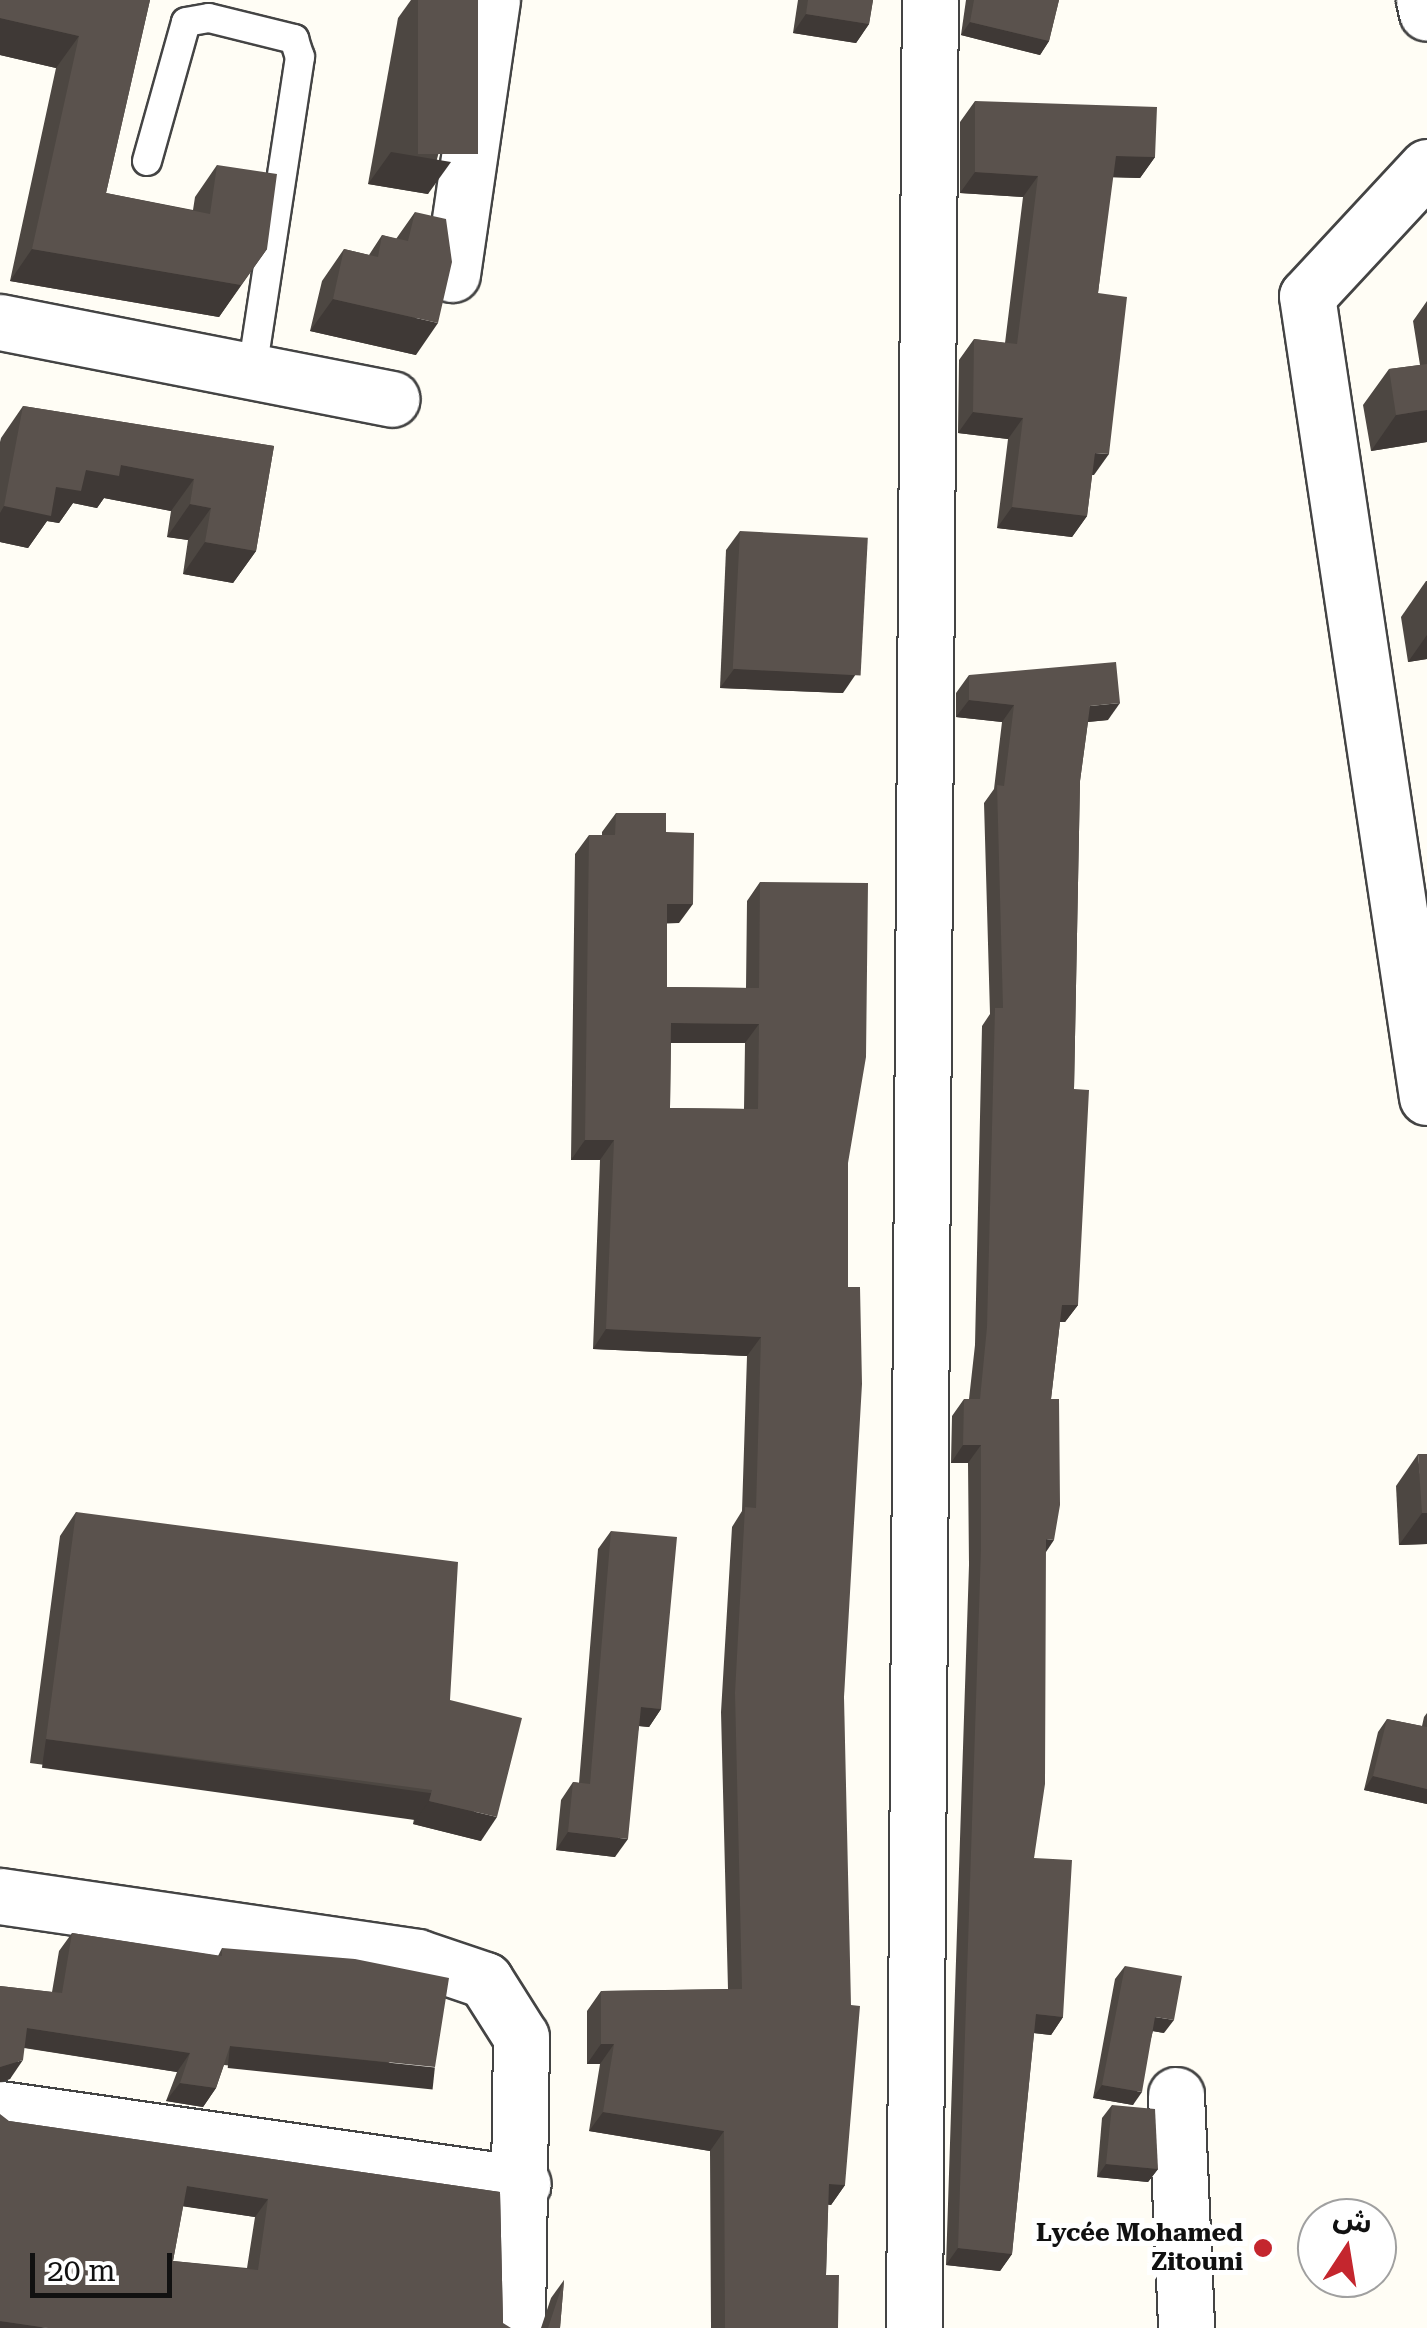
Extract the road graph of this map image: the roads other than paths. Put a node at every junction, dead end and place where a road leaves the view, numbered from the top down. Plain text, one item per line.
1 (492, 0) edge
2 (930, 0) edge
3 (1424, 0) edge
4 (1427, 13) edge
5 (147, 160) dead end
6 (1427, 167) edge
7 (452, 274) edge
8 (0, 322) edge
9 (252, 372) junction
10 (392, 399) dead end
11 (1427, 1097) edge
12 (0, 1896) edge
13 (1176, 2095) dead end
14 (0, 2110) edge
15 (523, 2184) junction
16 (517, 2326) edge
17 (914, 2328) edge
18 (1186, 2328) edge

1 - 7 street
2 - 17 street
3 - 4 street
5 - 9 lane
6 - 11 street
8 - 9 street
9 - 10 street
12 - 15 street
13 - 18 street
14 - 15 street
15 - 16 street

